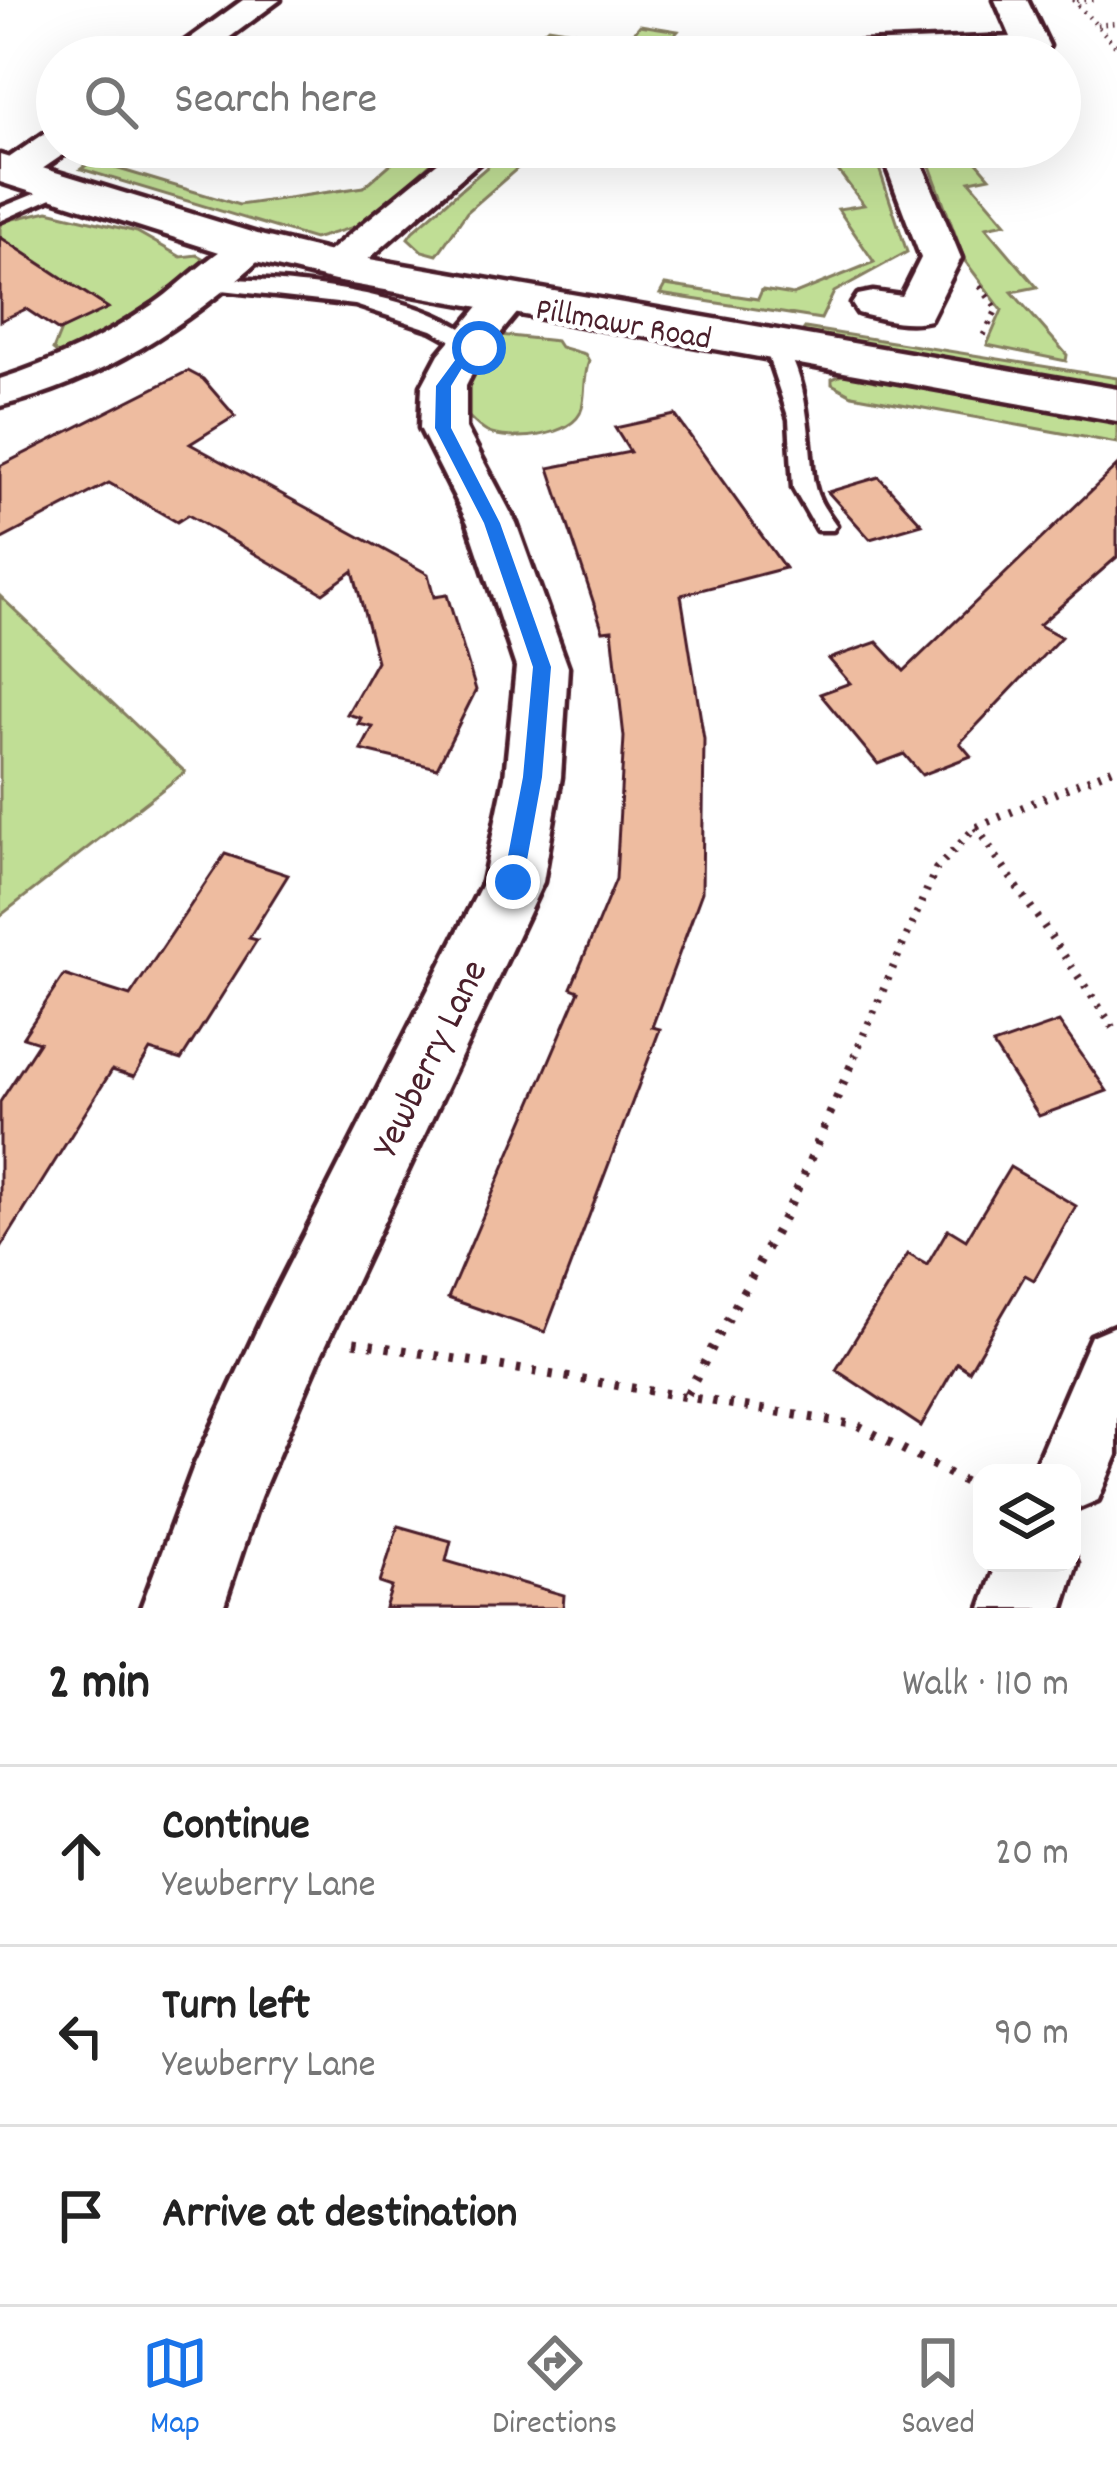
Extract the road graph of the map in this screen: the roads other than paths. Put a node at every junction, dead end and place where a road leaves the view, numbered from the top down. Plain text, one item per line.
1 (1011, 0) edge
2 (203, 5) dead end
3 (254, 7) edge
4 (212, 36) edge
5 (1027, 36) edge
6 (52, 168) edge
7 (68, 168) edge
8 (454, 168) edge
9 (905, 168) edge
10 (4, 185) edge
11 (251, 247) junction
12 (335, 267) junction
13 (211, 284) junction
14 (873, 304) dead end
15 (485, 331) junction
16 (775, 347) junction
17 (0, 393) edge
18 (1117, 405) edge
19 (825, 525) dead end
20 (1116, 1364) edge
21 (1075, 1464) edge
22 (1034, 1572) edge
23 (182, 1608) edge
24 (1022, 1608) edge

1 - 5 street
2 - 3 street
3 - 4 street
6 - 10 street, Pillmawr Road
7 - 11 street, Pillmawr Road
8 - 12 street
9 - 14 street
11 - 12 street, Pillmawr Road
11 - 13 street
12 - 15 street, Pillmawr Road
13 - 15 lane
13 - 17 street
15 - 16 street, Pillmawr Road
15 - 23 street, Yewberry Lane
16 - 18 street, Pillmawr Road
16 - 19 lane
20 - 21 street
22 - 24 street

